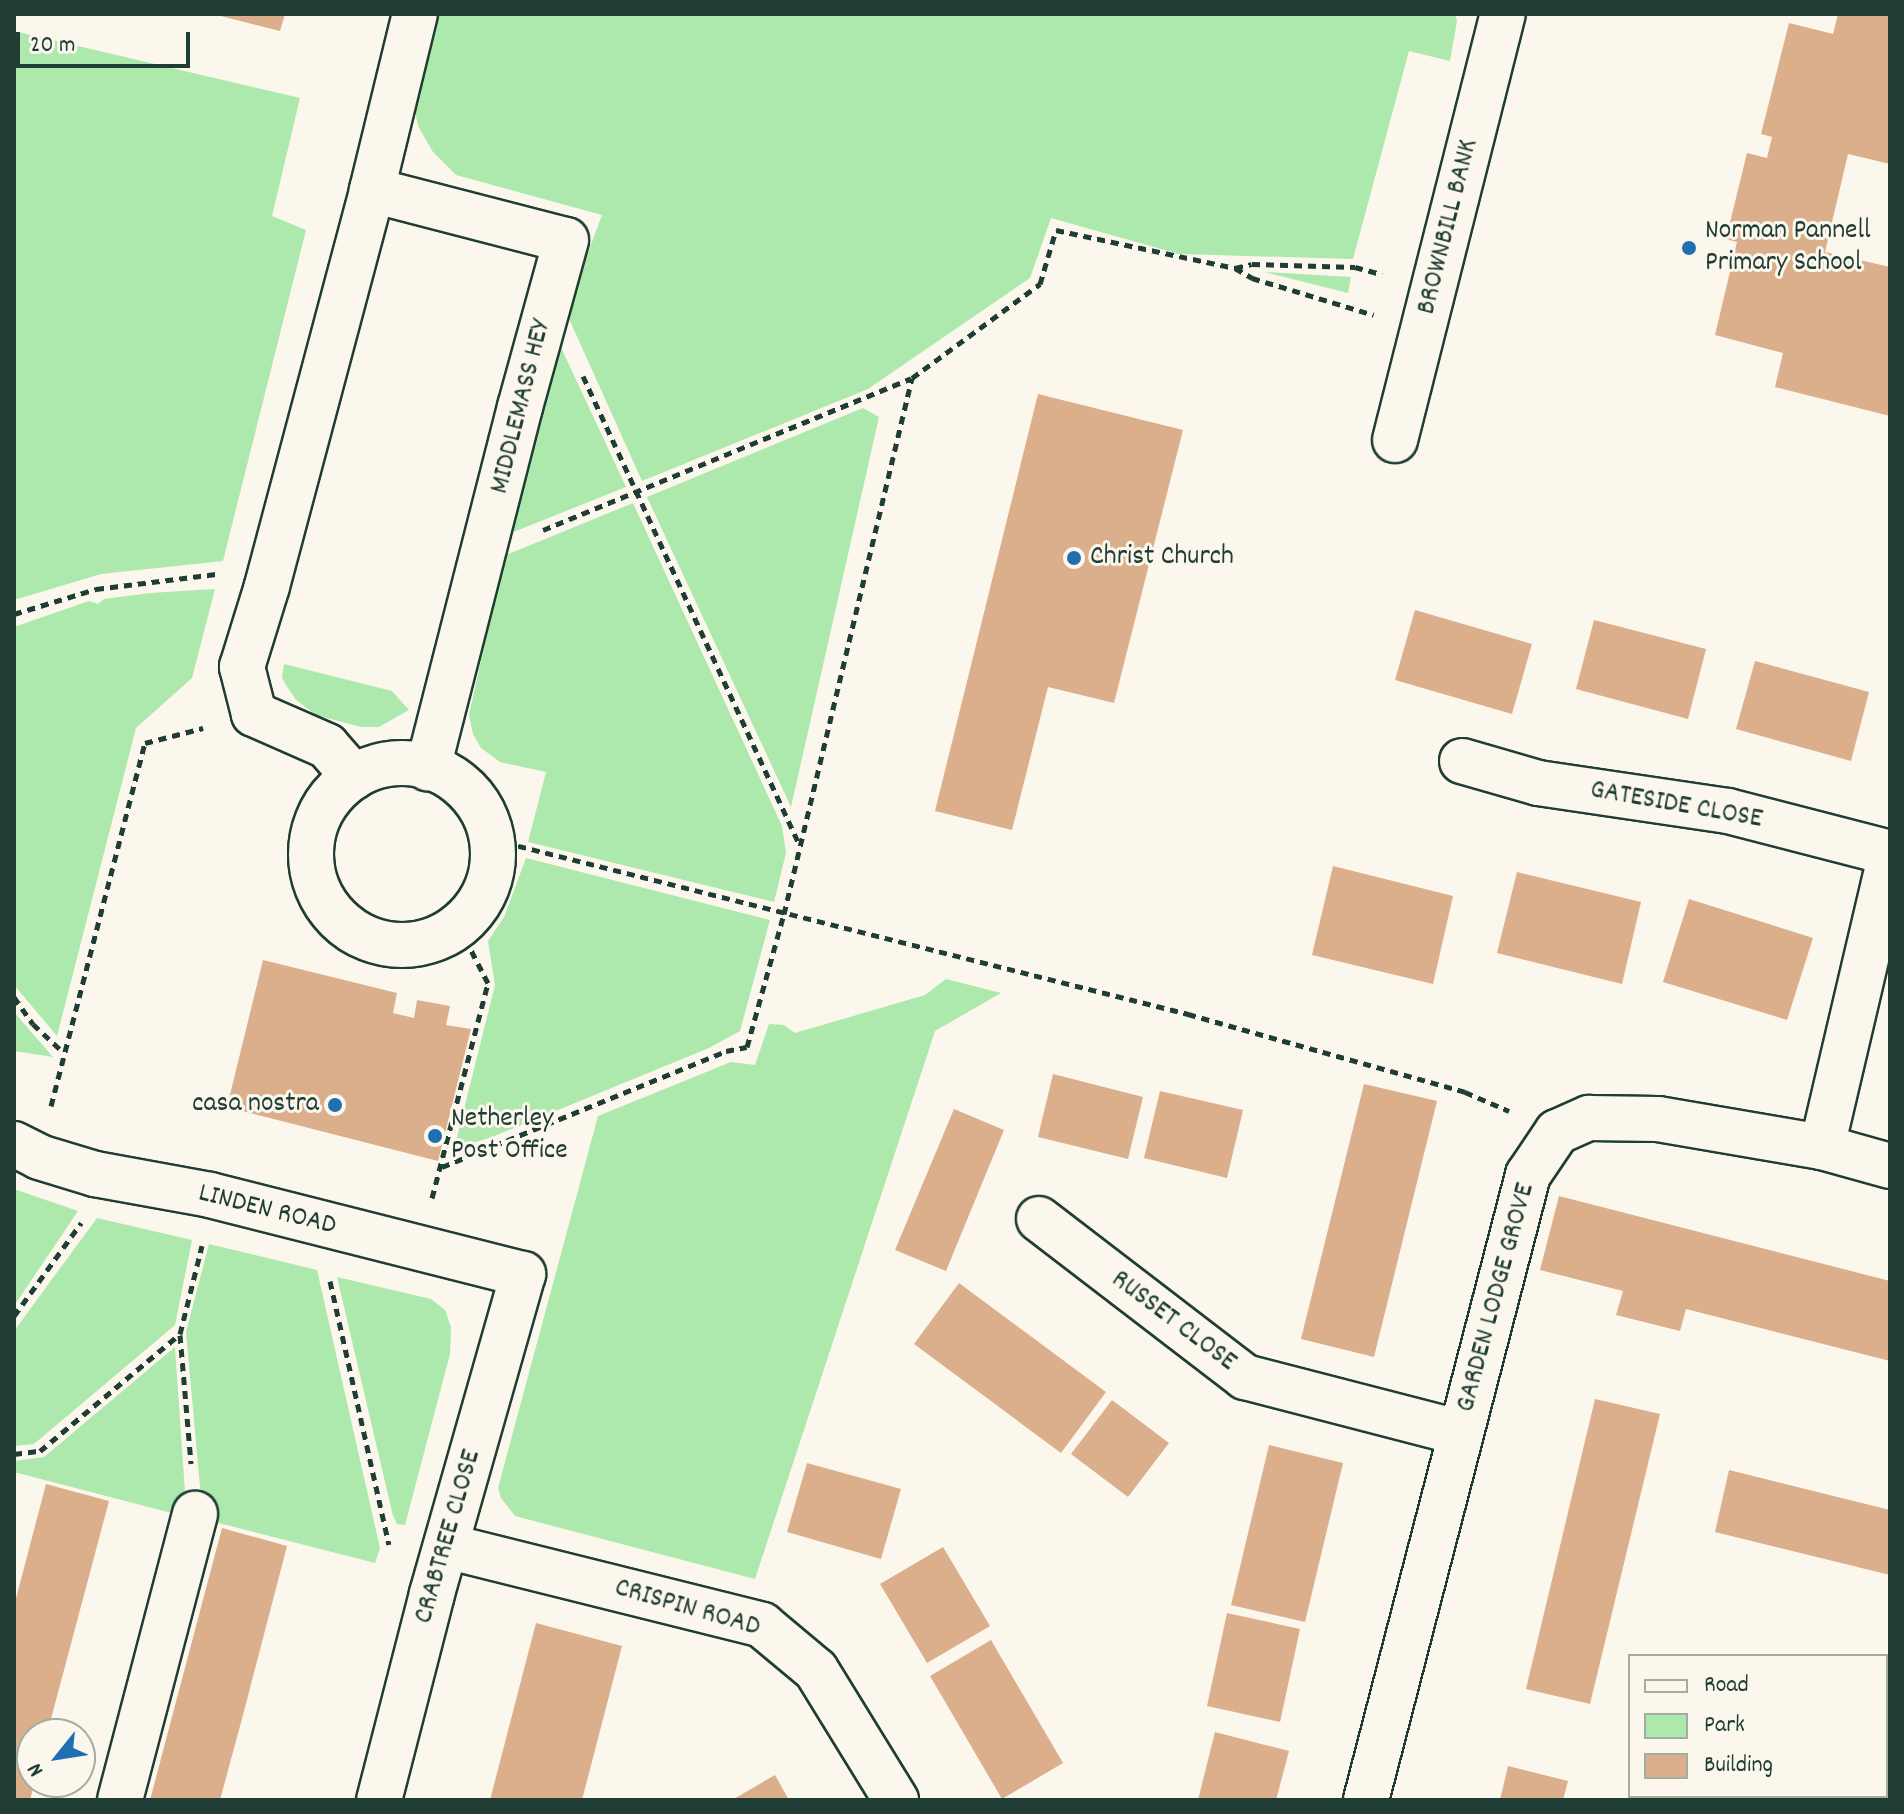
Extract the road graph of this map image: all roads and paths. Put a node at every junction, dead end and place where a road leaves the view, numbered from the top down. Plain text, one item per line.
1 (415, 14) edge
2 (1503, 14) edge
3 (372, 190) junction
4 (1235, 268) junction
5 (1434, 285) junction
6 (543, 325) junction
7 (1423, 329) junction
8 (912, 378) junction
9 (1395, 440) dead end
10 (635, 491) junction
11 (489, 540) junction
12 (267, 586) junction
13 (14, 614) edge
14 (254, 714) junction
15 (1462, 761) dead end
16 (428, 768) junction
17 (354, 777) junction
18 (491, 839) junction
19 (801, 847) junction
20 (1890, 856) edge
21 (784, 914) junction
22 (458, 925) junction
23 (14, 997) edge
24 (64, 1053) junction
25 (1557, 1132) junction
26 (1822, 1147) junction
27 (27, 1151) edge
28 (1890, 1166) edge
29 (442, 1167) junction
30 (95, 1174) junction
31 (210, 1195) junction
32 (1039, 1219) dead end
33 (337, 1229) junction
34 (416, 1249) junction
35 (523, 1274) joint
36 (14, 1316) edge
37 (180, 1334) junction
38 (1461, 1433) junction
39 (14, 1454) edge
40 (195, 1514) joint
41 (446, 1546) junction
42 (432, 1594) junction
43 (120, 1800) edge
44 (379, 1800) edge
45 (896, 1800) edge
46 (1366, 1800) edge

1 - 3 street
2 - 5 street, BROWNBILL BANK
3 - 6 street, MIDDLEMASS HEY
3 - 12 street
4 - 5 path
4 - 7 path
4 - 8 path
5 - 7 street, BROWNBILL BANK
6 - 10 path
6 - 11 street, MIDDLEMASS HEY
7 - 9 street, BROWNBILL BANK
8 - 10 path
8 - 19 path
10 - 11 path
10 - 19 path
11 - 16 street, MIDDLEMASS HEY
12 - 13 path
12 - 14 street
14 - 17 street
14 - 24 path
15 - 20 street, GATESIDE CLOSE
16 - 17 street
16 - 18 street
17 - 22 street
18 - 21 path
18 - 22 street
19 - 21 path
20 - 26 street, GATESIDE CLOSE
21 - 25 path
21 - 29 path
22 - 29 path
23 - 24 path
24 - 27 path
25 - 26 street
25 - 38 street, GARDEN LODGE GROVE
26 - 28 street
27 - 30 street, LINDEN ROAD
29 - 34 path
30 - 31 street, LINDEN ROAD
30 - 36 path
31 - 33 street, LINDEN ROAD
31 - 37 path
32 - 38 street, RUSSET CLOSE
33 - 34 street, LINDEN ROAD
33 - 42 path
34 - 35 street, LINDEN ROAD
35 - 41 street, CRABTREE CLOSE
37 - 39 path
37 - 40 path
38 - 46 street, GARDEN LODGE GROVE
40 - 43 street
41 - 42 street, CRABTREE CLOSE
41 - 45 street, CRISPIN ROAD
42 - 44 street, CRABTREE CLOSE

